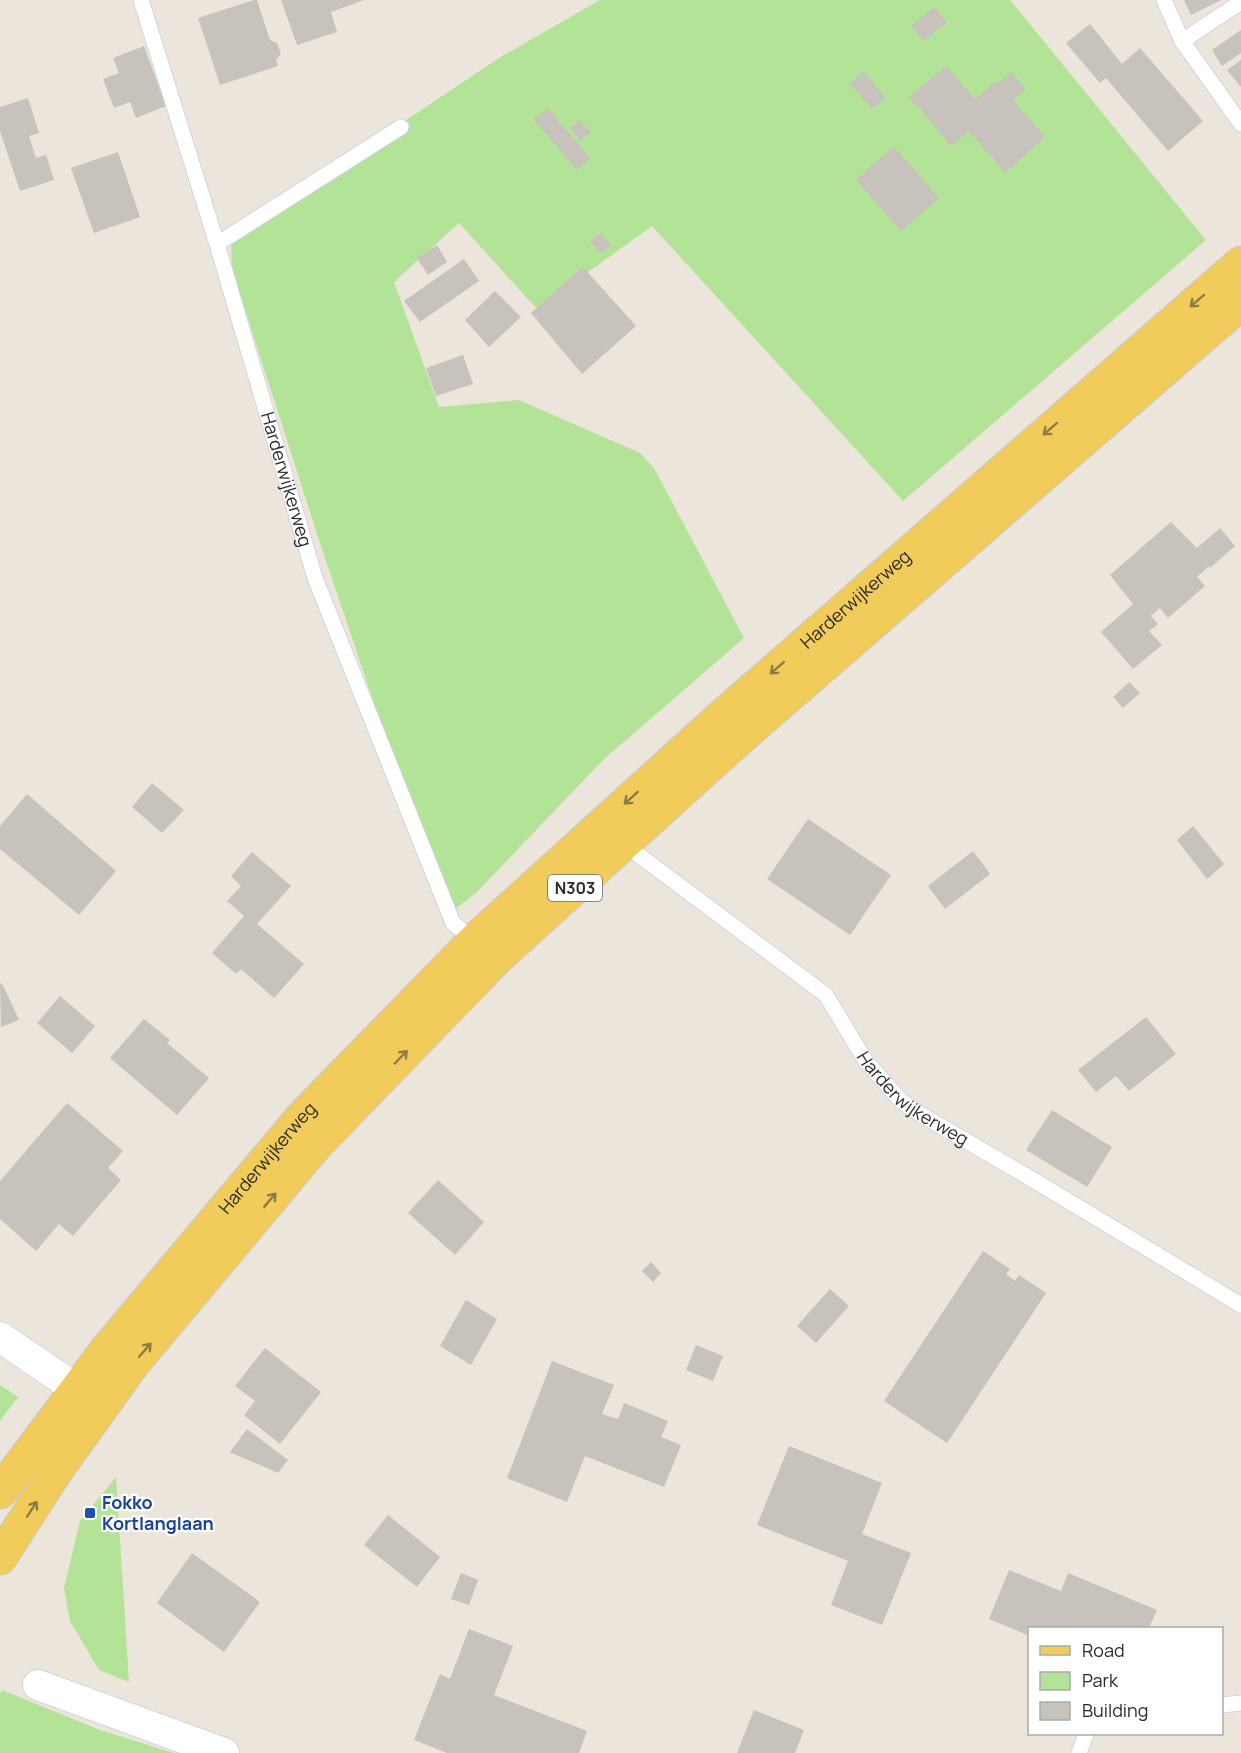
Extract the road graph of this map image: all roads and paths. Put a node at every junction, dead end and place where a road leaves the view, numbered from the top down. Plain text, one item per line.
1 (141, 0) edge
2 (1164, 0) edge
3 (1241, 2) edge
4 (1182, 41) junction
5 (1241, 124) edge
6 (401, 127) dead end
7 (217, 244) junction
8 (1241, 262) edge
9 (1241, 303) edge
10 (624, 844) junction
11 (486, 949) junction
12 (1241, 1305) edge
13 (0, 1337) edge
14 (88, 1398) junction
15 (0, 1492) edge
16 (0, 1558) edge
17 (38, 1684) dead end
18 (1241, 1702) edge
19 (1223, 1705) edge
20 (1086, 1735) edge
21 (224, 1753) edge
22 (1079, 1753) edge

1 - 7 lane, Harderwijkerweg
2 - 4 lane
3 - 4 lane
4 - 5 lane
6 - 7 lane
7 - 11 lane, Harderwijkerweg
8 -> 11 main road, Harderwijkerweg / N303
9 - 10 main road, Harderwijkerweg / N303
10 - 11 main road, Harderwijkerweg / N303
10 - 12 lane, Harderwijkerweg
11 - 14 main road, Harderwijkerweg / N303
13 - 14 street
14 - 15 main road, Harderwijkerweg / N303
16 -> 14 main road, Harderwijkerweg / N303
17 - 21 street
18 - 19 lane
20 - 22 lane

